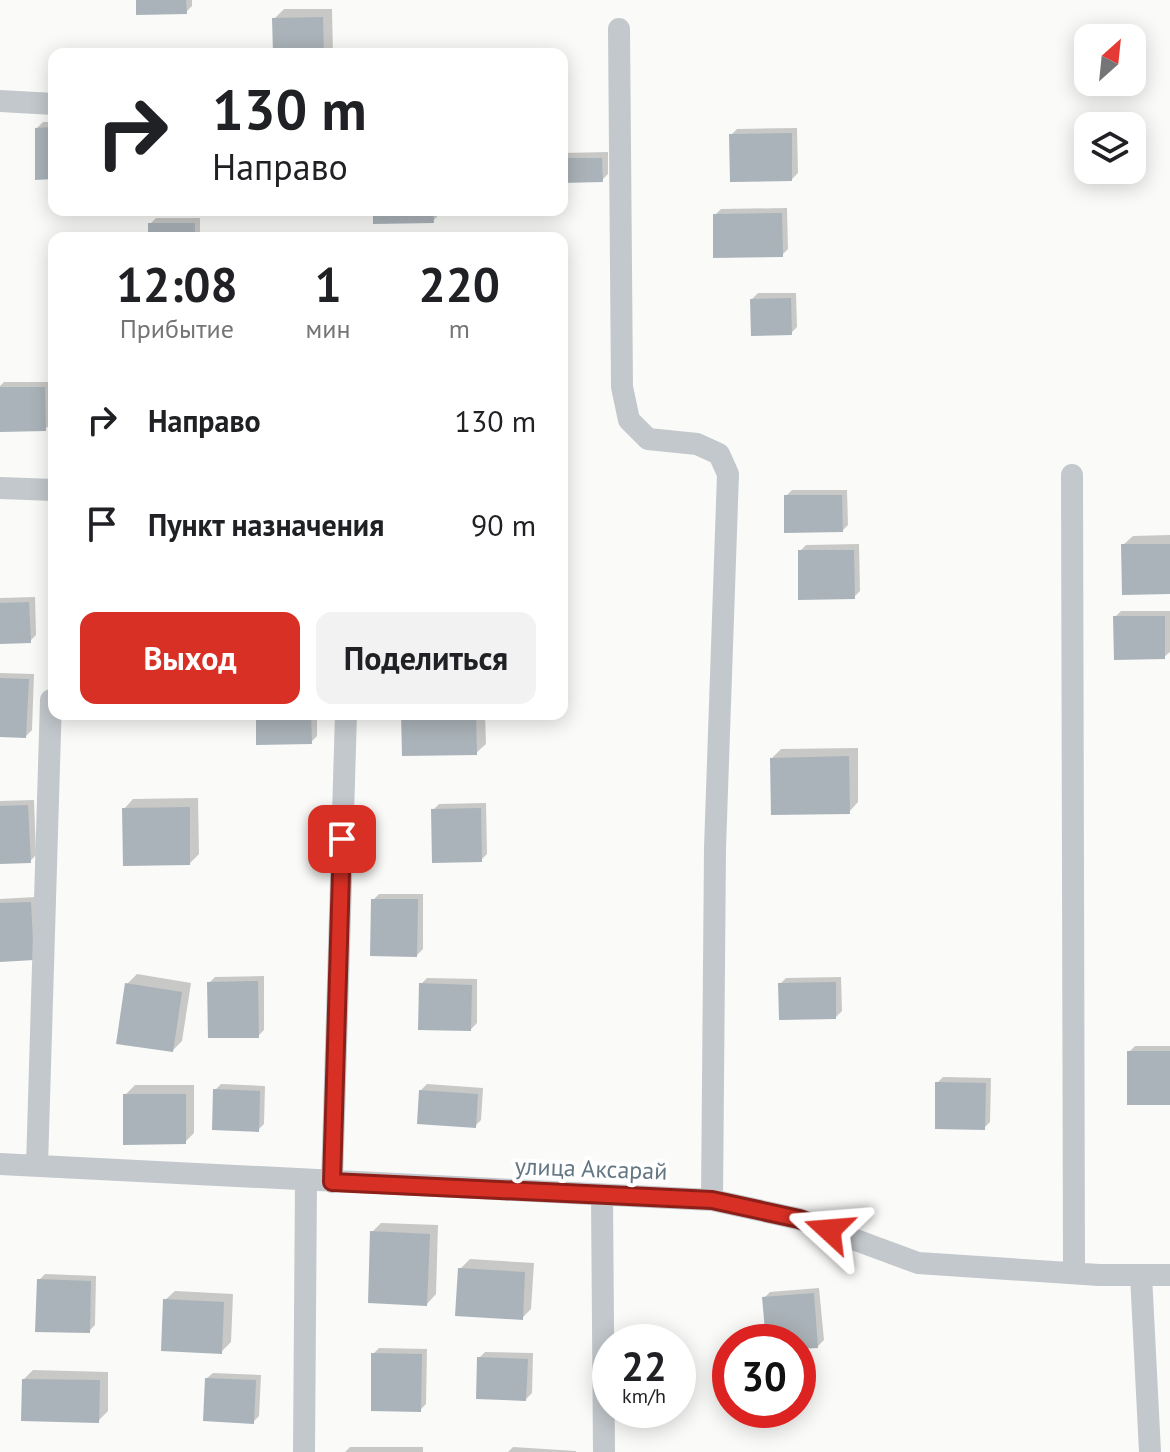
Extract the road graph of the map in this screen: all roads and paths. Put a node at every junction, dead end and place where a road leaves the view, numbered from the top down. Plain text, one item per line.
1 (619, 29) dead end
2 (0, 101) edge
3 (48, 104) edge
4 (1072, 475) dead end
5 (0, 488) edge
6 (48, 490) edge
7 (50, 720) edge
8 (346, 720) edge
9 (0, 1164) edge
10 (37, 1166) junction
11 (306, 1181) junction
12 (332, 1182) junction
13 (602, 1197) junction
14 (712, 1200) junction
15 (1074, 1273) junction
16 (1141, 1275) junction
17 (1170, 1275) edge
18 (304, 1452) edge
19 (604, 1452) edge
20 (1150, 1452) edge

1 - 14 street
2 - 3 street
4 - 15 street
5 - 6 street
7 - 10 street
8 - 12 street
9 - 10 street, улица Аксарай
10 - 11 street, улица Аксарай
11 - 12 street, улица Аксарай
11 - 18 street
12 - 13 street, улица Аксарай
13 - 14 street, улица Аксарай
13 - 19 street
14 - 15 street, улица Аксарай
15 - 16 street, улица Аксарай
16 - 17 street, улица Аксарай
16 - 20 street

